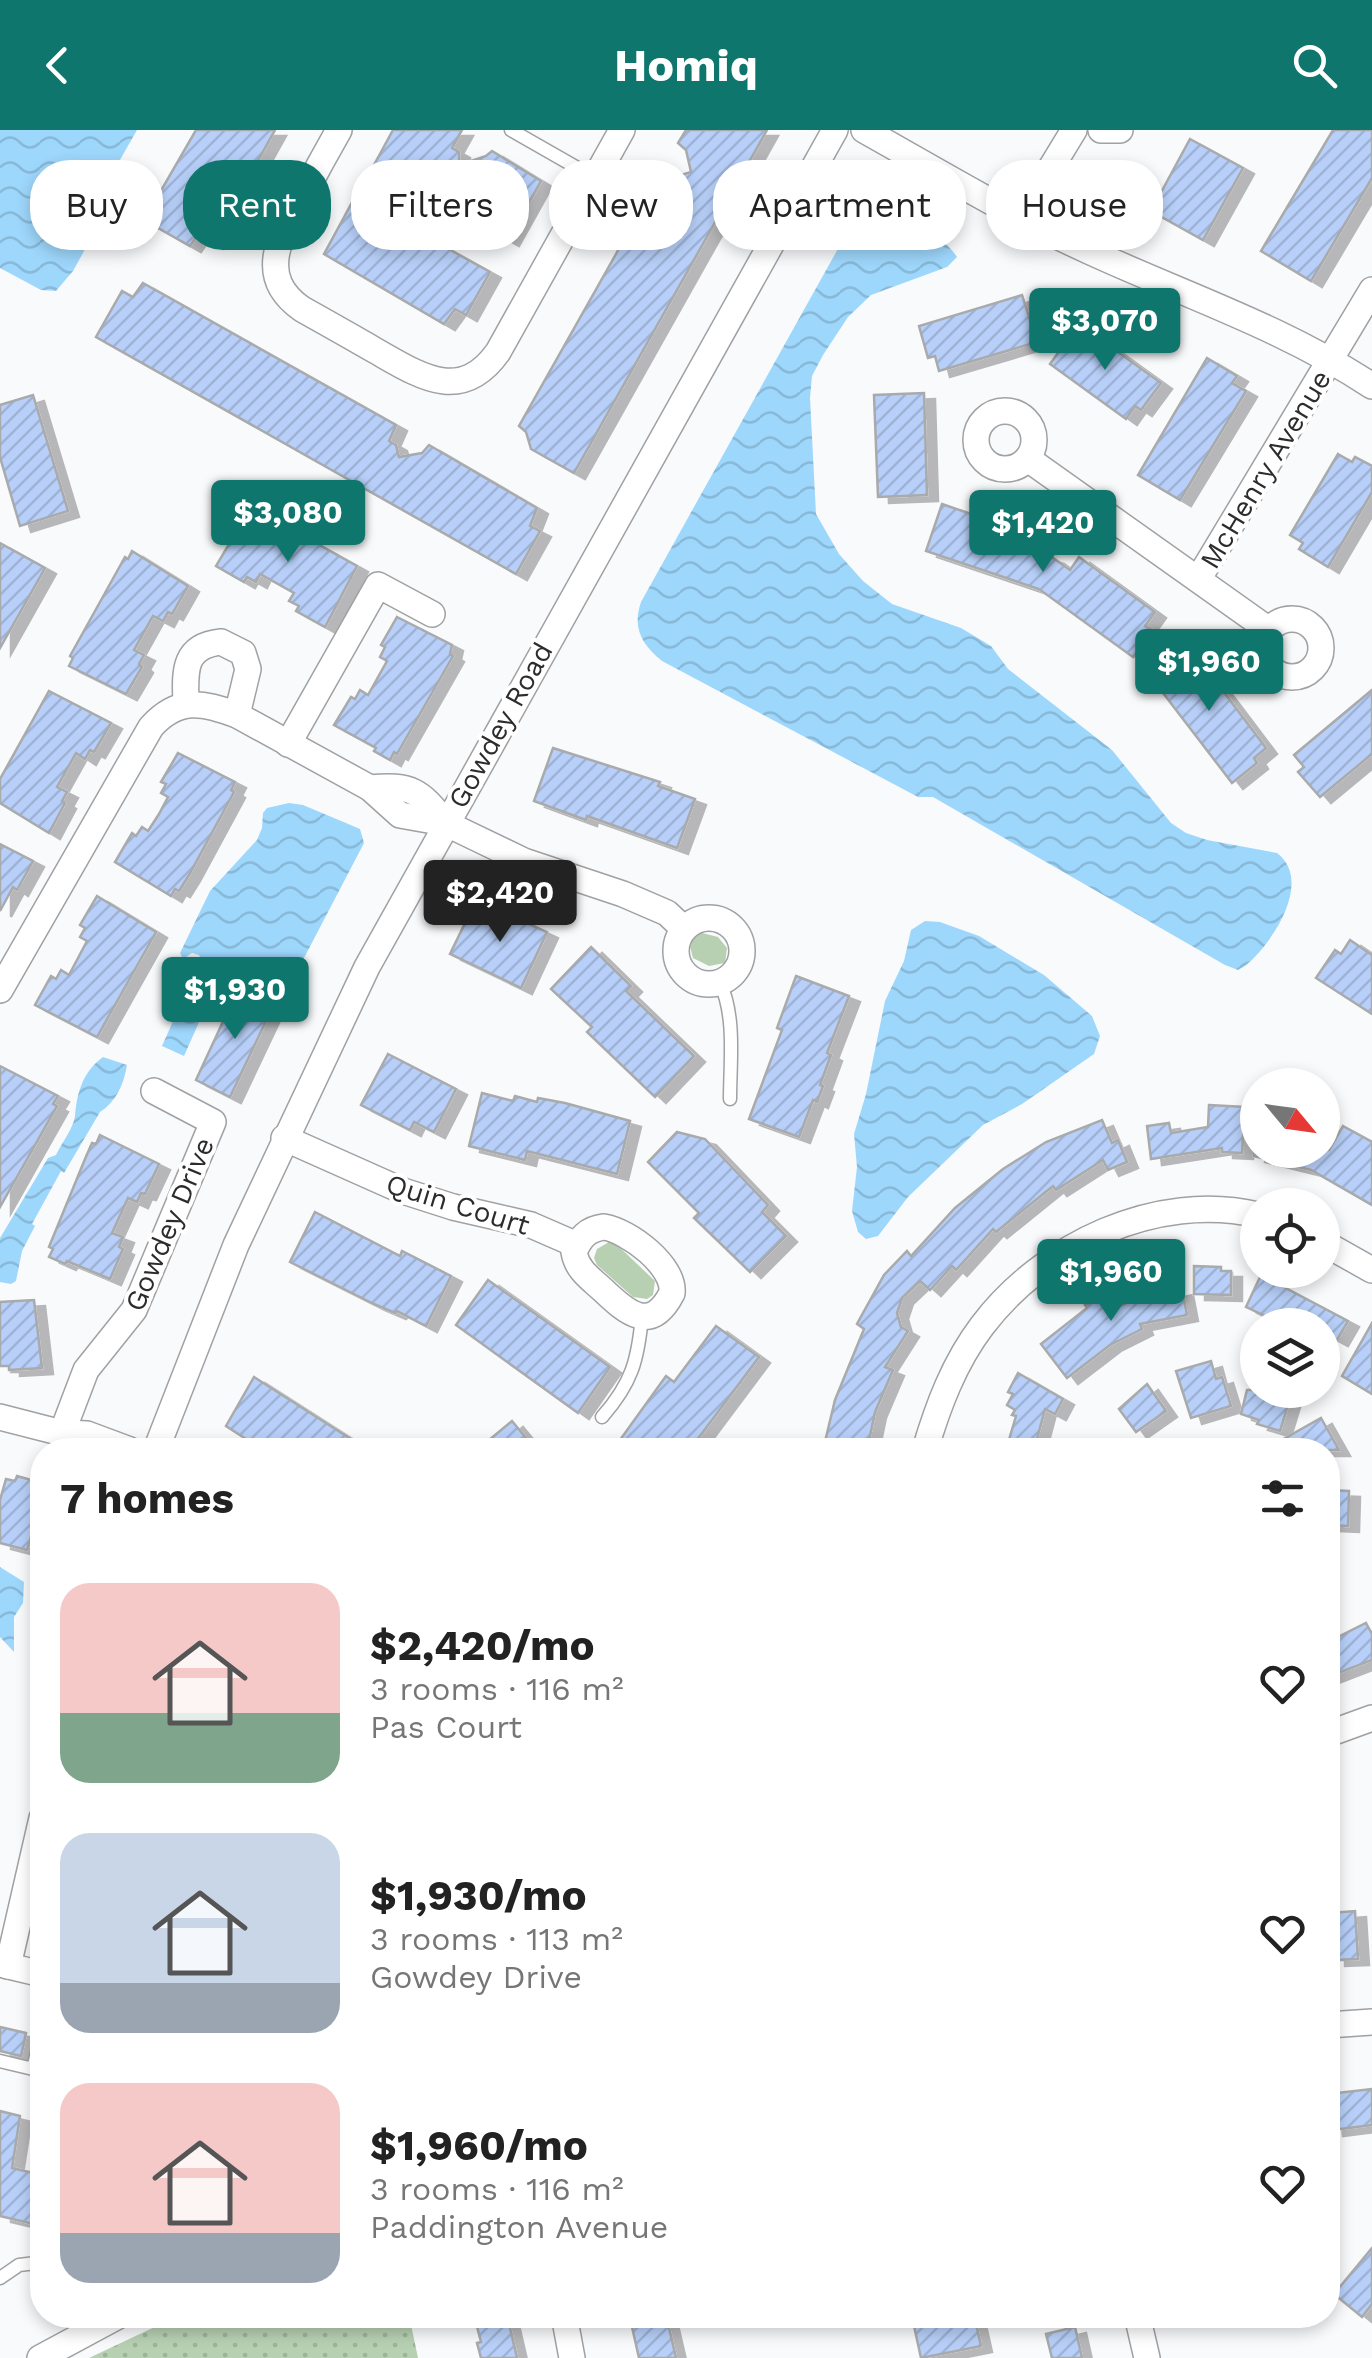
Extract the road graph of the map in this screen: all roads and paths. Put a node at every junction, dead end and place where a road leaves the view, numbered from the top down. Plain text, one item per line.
1 (339, 130) edge
2 (511, 130) edge
3 (622, 130) edge
4 (834, 130) edge
5 (864, 130) edge
6 (1074, 130) edge
7 (1102, 130) edge
8 (1120, 130) edge
9 (564, 160) edge
10 (605, 160) edge
11 (1056, 160) edge
12 (986, 198) edge
13 (554, 250) edge
14 (1087, 250) edge
15 (1372, 290) edge
16 (1331, 359) junction
17 (1372, 386) edge
18 (1028, 459) dead end
19 (1199, 578) junction
20 (432, 614) dead end
21 (1270, 630) dead end
22 (186, 705) junction
23 (238, 715) junction
24 (288, 744) junction
25 (444, 823) junction
26 (684, 929) junction
27 (720, 982) junction
28 (0, 990) edge
29 (154, 1091) dead end
30 (730, 1099) dead end
31 (284, 1138) junction
32 (1240, 1212) edge
33 (577, 1244) junction
34 (1340, 1252) edge
35 (1372, 1270) edge
36 (642, 1316) junction
37 (0, 1417) edge
38 (602, 1417) dead end
39 (60, 1438) edge
40 (73, 1438) edge
41 (161, 1438) edge
42 (930, 1438) edge
43 (1372, 1718) edge
44 (1340, 1730) edge
45 (30, 1864) edge
46 (4, 1965) edge
47 (30, 1971) edge
48 (1372, 2022) edge
49 (1340, 2023) edge
50 (0, 2062) edge
51 (30, 2068) edge
52 (30, 2264) edge
53 (0, 2278) edge
54 (74, 2328) edge
55 (566, 2328) edge
56 (1140, 2328) edge
57 (40, 2358) edge
58 (572, 2358) edge
59 (1147, 2358) edge

1 - 13 street
2 - 9 lane
3 - 10 street
4 - 25 street, Gowdey Road
5 - 12 street
6 - 11 street
7 - 8 street
14 - 16 street
15 - 16 street, McHenry Avenue
16 - 17 street
16 - 19 street, McHenry Avenue
18 - 19 street
19 - 21 street
20 - 24 street
22 - 23 street
22 - 23 street
22 - 28 street
23 - 24 street
24 - 25 street
25 - 26 street
25 - 31 street, Gowdey Road
26 - 27 street
26 - 27 street
27 - 30 lane
29 - 40 street, Gowdey Drive
31 - 33 street, Quin Court
31 - 41 street, Gowdey Road
32 - 42 street
33 - 36 street
33 - 36 street
34 - 35 street
36 - 38 lane
37 - 39 street
43 - 44 street
45 - 46 street
46 - 47 street
48 - 49 street
50 - 51 lane
52 - 53 lane
54 - 57 street
55 - 58 street
56 - 59 street

